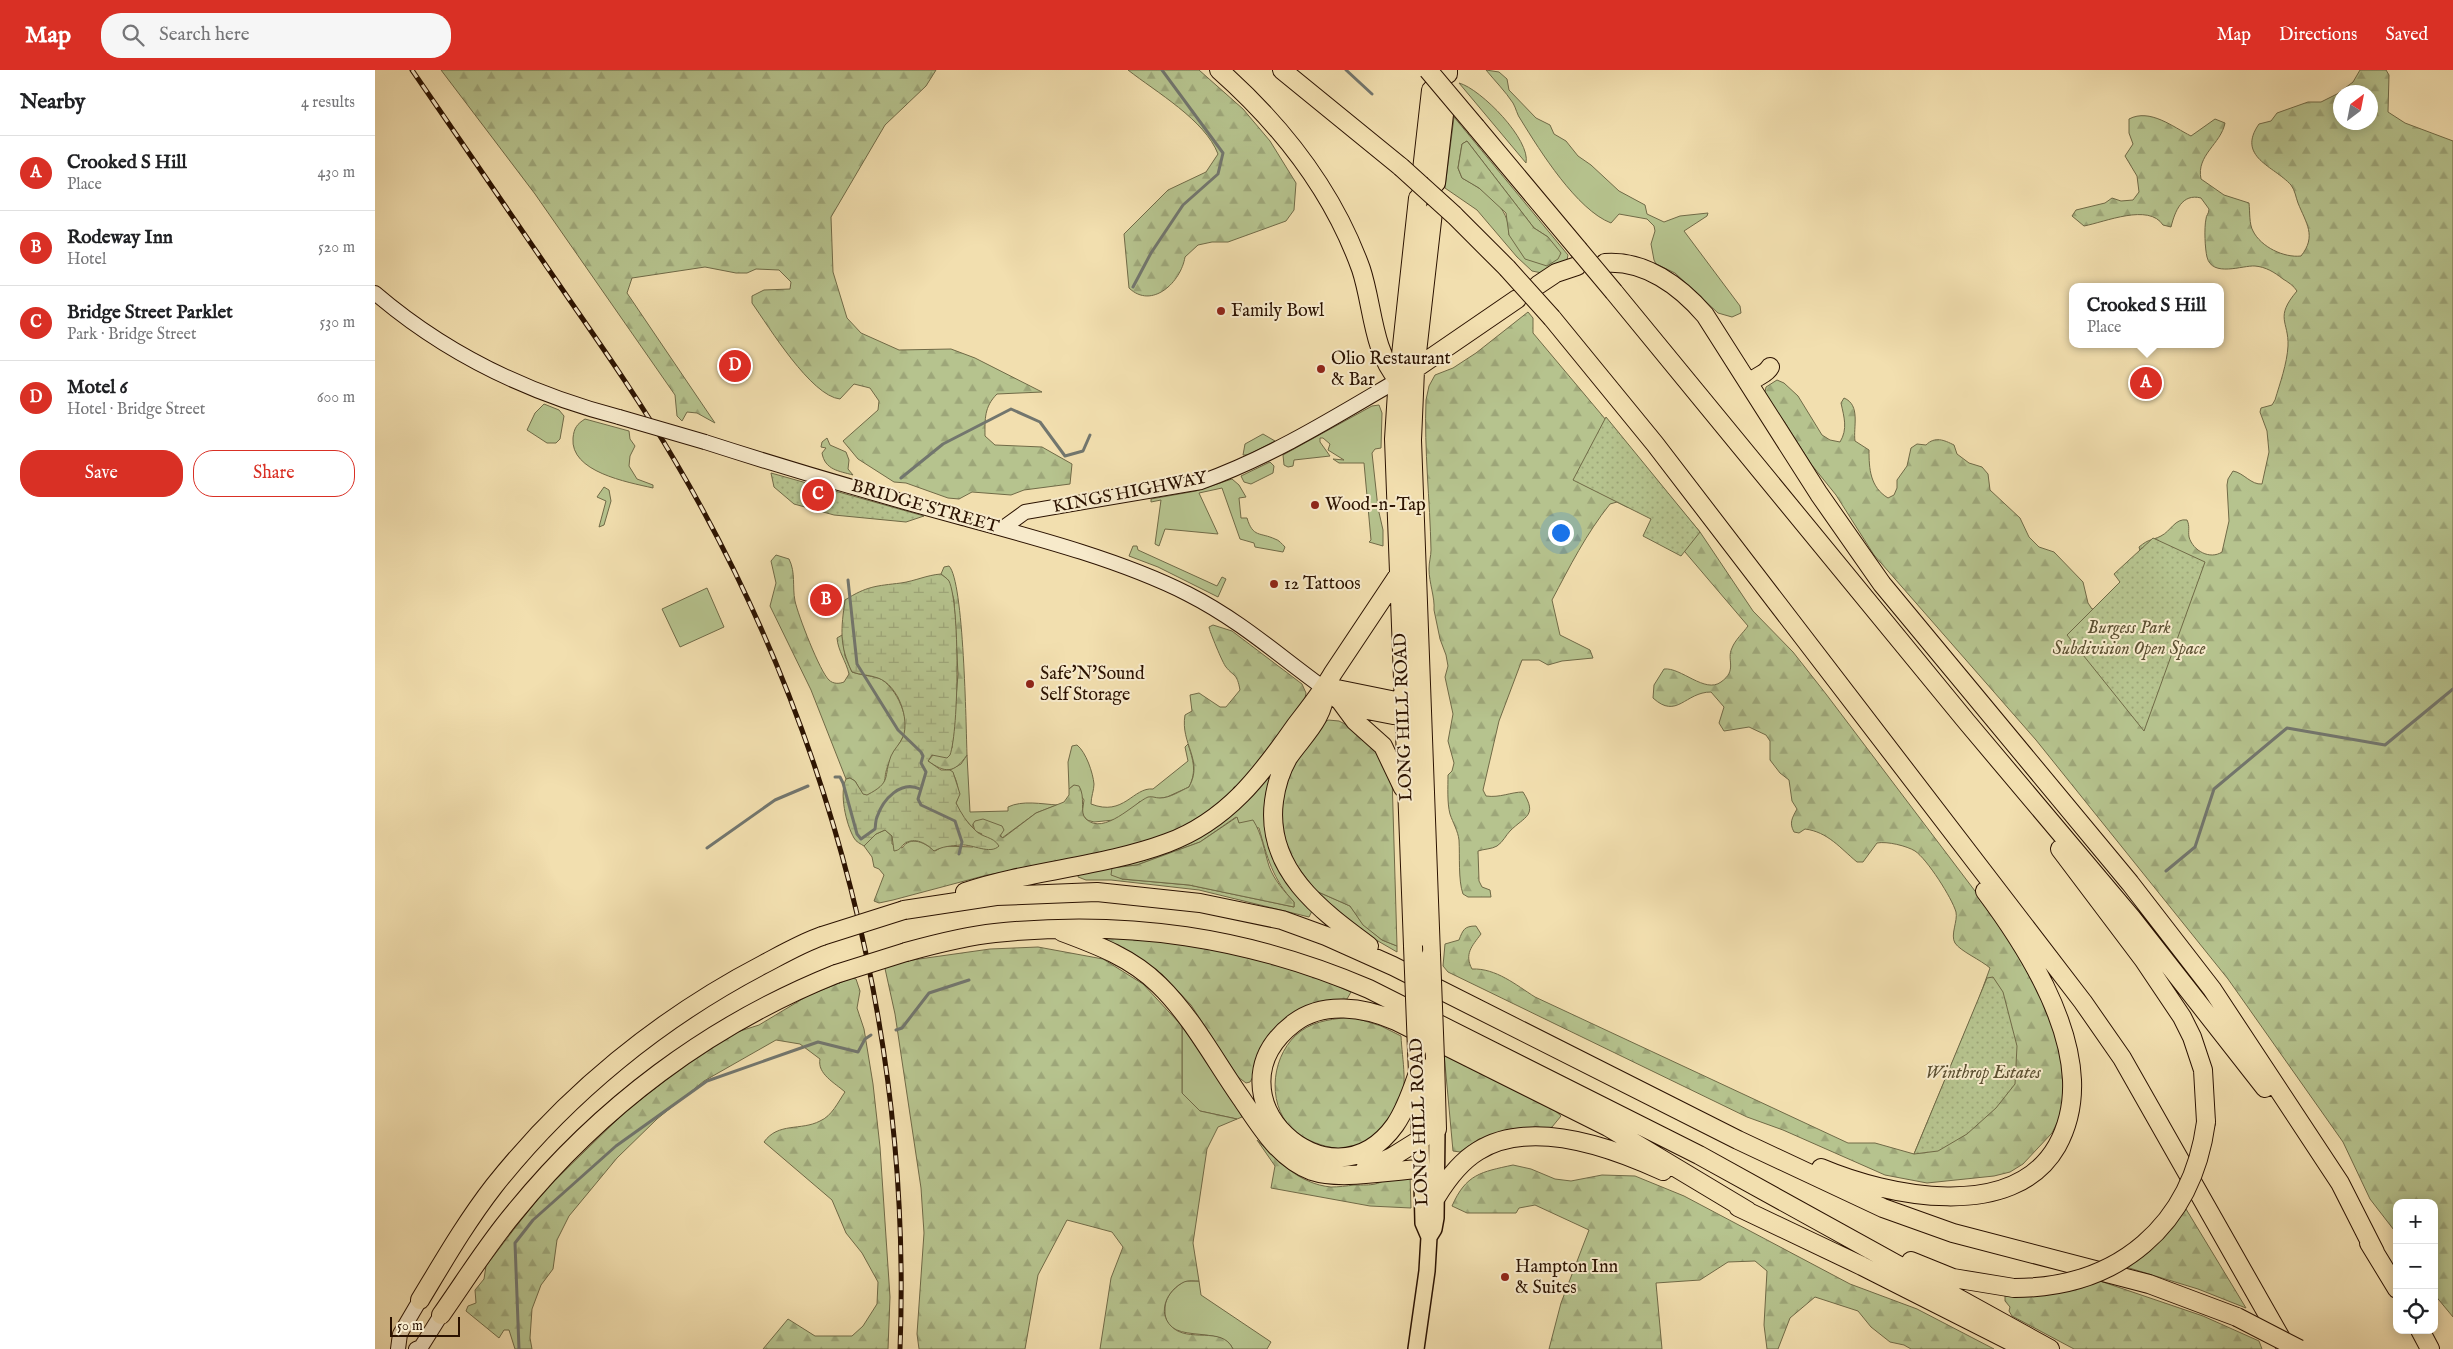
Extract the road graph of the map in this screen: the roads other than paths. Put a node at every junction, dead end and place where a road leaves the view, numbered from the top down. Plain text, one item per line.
1 (1219, 70) edge
2 (1281, 70) edge
3 (1428, 70) edge
4 (1431, 90) dead end
5 (1445, 106) dead end
6 (1422, 170) dead end
7 (1436, 183) dead end
8 (1419, 198) dead end
9 (1433, 212) dead end
10 (1577, 257) junction
11 (1605, 263) dead end
12 (1537, 285) dead end
13 (375, 293) edge
14 (1517, 299) dead end
15 (1419, 330) junction
16 (1459, 340) junction
17 (1660, 350) junction
18 (1770, 367) dead end
19 (1415, 370) junction
20 (1398, 380) junction
21 (1749, 384) junction
22 (1003, 528) junction
23 (1399, 574) junction
24 (1812, 648) junction
25 (1325, 689) junction
26 (1341, 702) junction
27 (1422, 708) junction
28 (1404, 709) junction
29 (1407, 799) junction
30 (929, 906) junction
31 (1053, 929) junction
32 (1422, 979) junction
33 (1418, 1072) junction
34 (1665, 1102) junction
35 (1437, 1129) junction
36 (1421, 1140) junction
37 (1422, 1169) junction
38 (1353, 1174) junction
39 (1437, 1196) junction
40 (1789, 1203) junction
41 (1748, 1211) junction
42 (1429, 1237) junction
43 (2375, 1252) junction
44 (2393, 1282) edge
45 (420, 1300) joint
46 (441, 1315) joint
47 (2422, 1334) edge
48 (397, 1349) edge
49 (416, 1349) edge
50 (1416, 1349) edge
51 (2026, 1349) edge
52 (2050, 1349) edge
53 (2287, 1349) edge
54 (2299, 1349) edge
55 (2431, 1349) edge

1 - 20 highway
2 - 24 highway, bridge
3 - 10 highway, bridge
4 - 6 highway
5 - 7 highway
8 - 20 highway, LONG HILL ROAD
9 - 15 highway, LONG HILL ROAD
10 - 12 highway
10 - 17 highway, bridge
11 - 21 highway
13 - 22 main road, BRIDGE STREET, bridge
14 - 16 highway, KINGS HIGHWAY
15 - 16 highway
15 - 19 highway, LONG HILL ROAD
16 - 19 highway, KINGS HIGHWAY
17 - 40 highway, bridge
17 - 43 highway
18 - 21 highway
19 - 20 highway, KINGS HIGHWAY
19 - 27 highway, LONG HILL ROAD
20 - 22 main road, KINGS HIGHWAY
20 - 23 highway, LONG HILL ROAD
21 - 43 highway
22 - 25 main road, BRIDGE STREET
23 - 25 highway
23 - 28 highway, LONG HILL ROAD
24 - 34 highway
24 - 53 highway
25 - 26 highway, BRIDGE STREET
25 - 28 highway, BRIDGE STREET
25 - 30 highway
25 - 32 highway
26 - 28 highway, BRIDGE STREET
26 - 29 highway
27 - 28 highway, BRIDGE STREET
27 - 35 highway, LONG HILL ROAD, bridge
28 - 29 highway, LONG HILL ROAD
29 - 33 highway, LONG HILL ROAD, bridge
30 - 32 highway
30 - 45 highway, bridge
31 - 38 highway
31 - 40 highway
31 - 46 highway, bridge
32 - 34 highway
33 - 36 highway, LONG HILL ROAD
33 - 41 highway
34 - 54 highway, bridge
35 - 36 highway
35 - 39 main road, LONG HILL ROAD
36 - 37 main road, LONG HILL ROAD
36 - 38 highway
37 - 38 highway
37 - 42 main road, LONG HILL ROAD
39 - 41 highway
39 - 42 main road, LONG HILL ROAD
40 - 52 highway
41 - 51 highway
42 - 50 main road, LONG HILL ROAD
43 - 44 highway
45 - 48 main road
46 - 49 main road
47 - 55 highway

